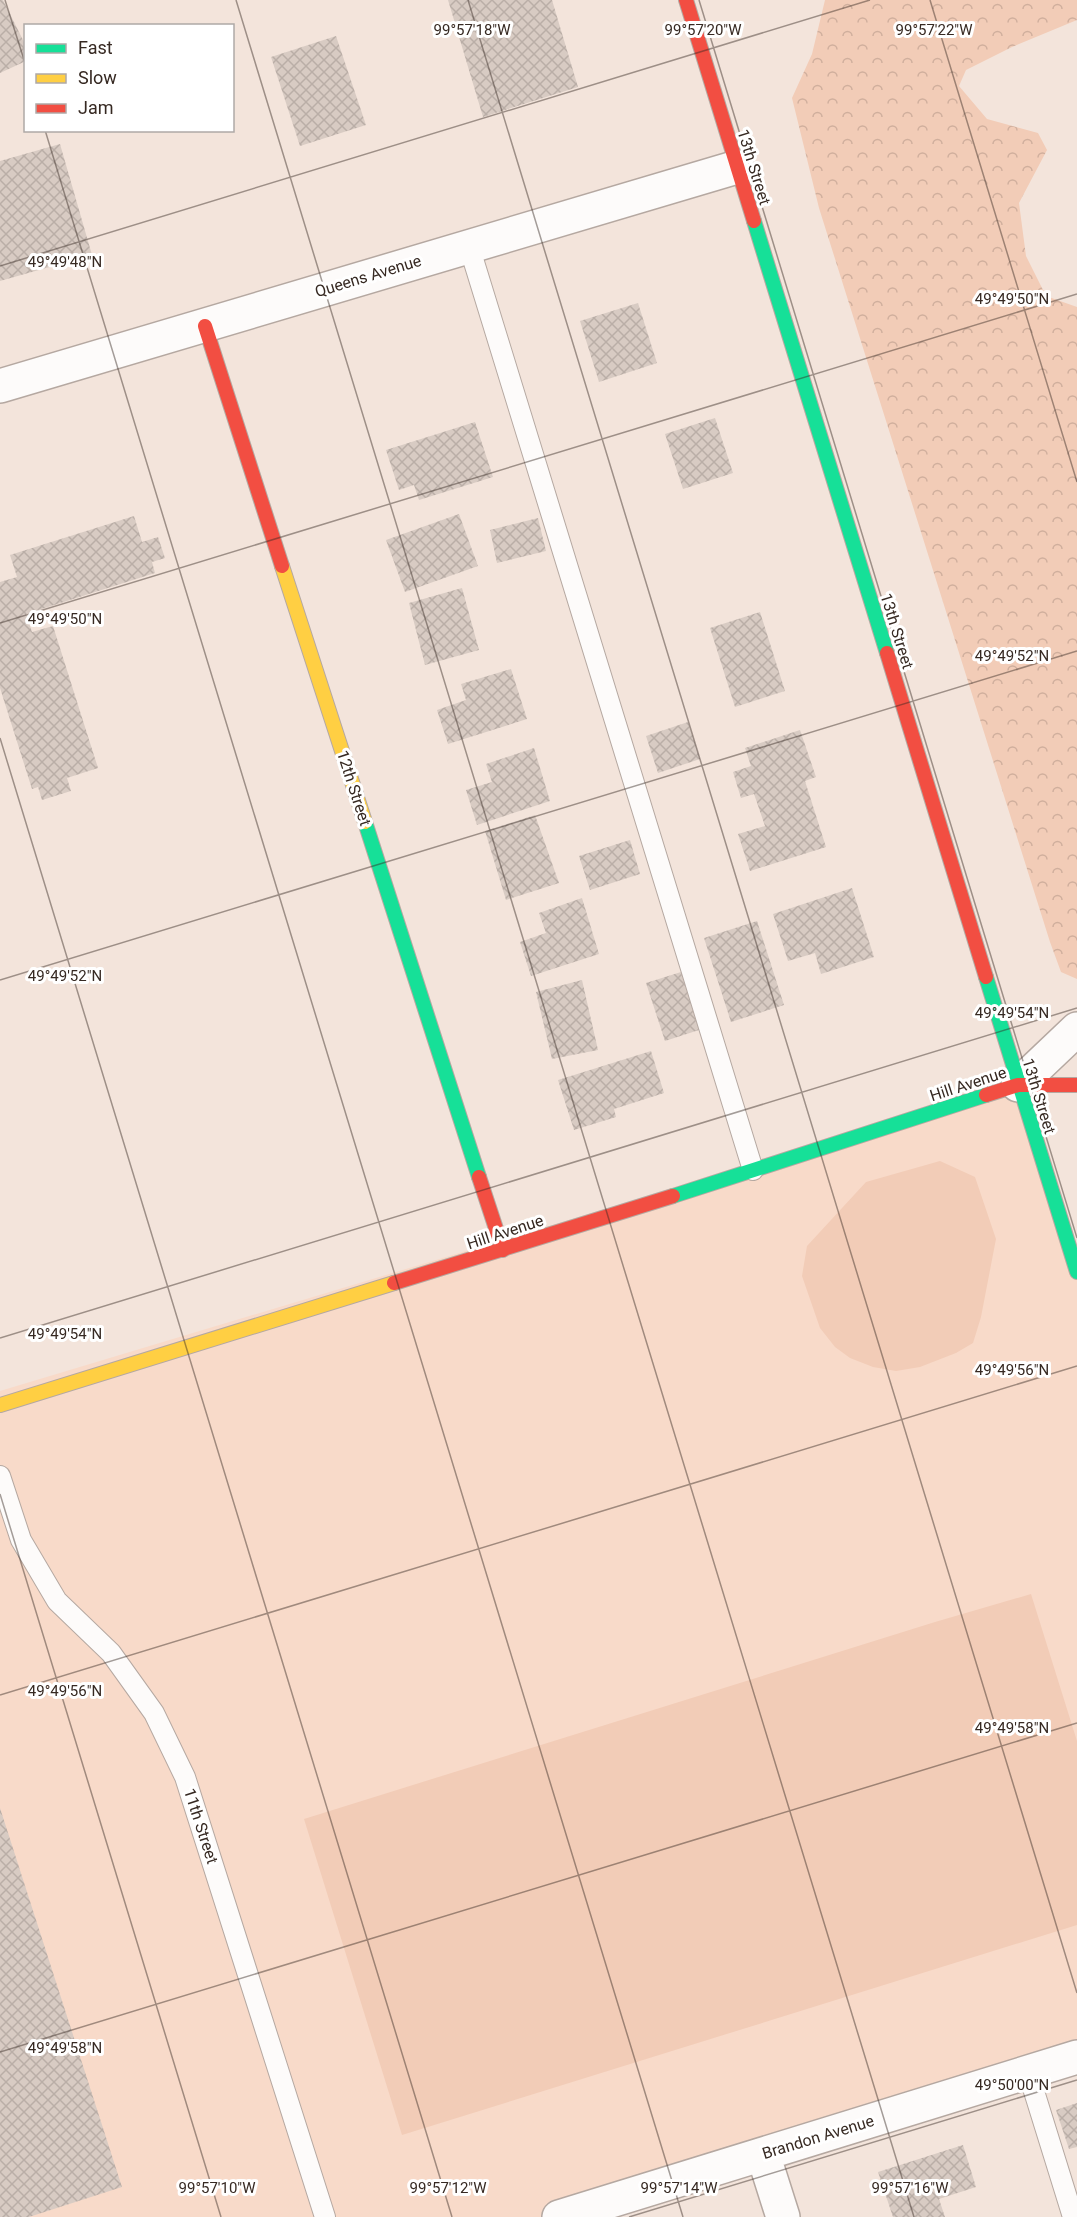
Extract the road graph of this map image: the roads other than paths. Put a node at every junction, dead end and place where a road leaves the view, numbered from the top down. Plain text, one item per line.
1 (686, 0) edge
2 (737, 167) junction
3 (469, 246) junction
4 (205, 326) junction
5 (0, 386) edge
6 (1077, 1029) edge
7 (1018, 1085) junction
8 (1077, 1085) edge
9 (753, 1170) junction
10 (502, 1251) junction
11 (1077, 1272) edge
12 (0, 1406) edge
13 (0, 1476) edge
14 (1077, 2057) edge
15 (1028, 2072) junction
16 (763, 2154) junction
17 (325, 2217) edge
18 (559, 2217) edge
19 (783, 2217) edge
20 (1073, 2217) edge

1 - 2 street, 13th Street
2 - 3 street, Queens Avenue
2 - 7 street, 13th Street
3 - 4 street, Queens Avenue
3 - 9 lane
4 - 5 street, Queens Avenue
4 - 10 street, 12th Street
6 - 7 street
7 - 8 street, Hill Avenue
7 - 9 street, Hill Avenue
7 - 11 street, 13th Street
9 - 10 street, Hill Avenue
10 - 12 street, Hill Avenue
13 - 17 lane, 11th Street
14 - 15 street, Brandon Avenue
15 - 16 street, Brandon Avenue
15 - 20 lane
16 - 18 street, Brandon Avenue
16 - 19 street

